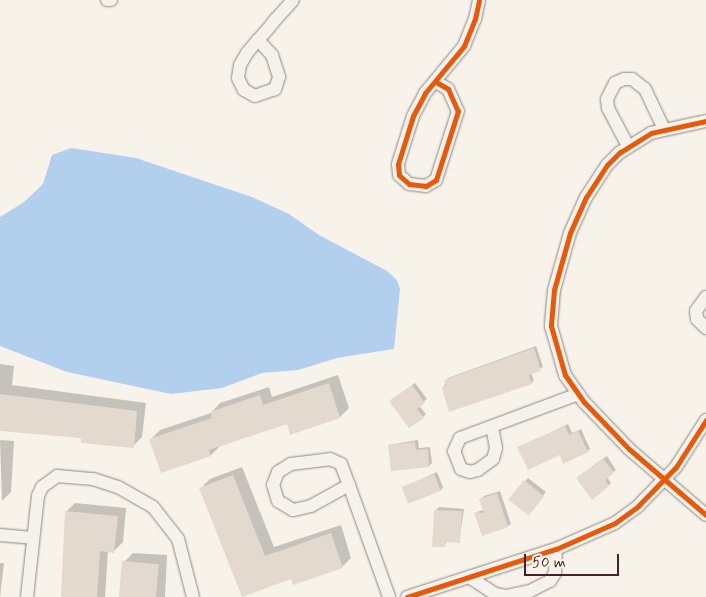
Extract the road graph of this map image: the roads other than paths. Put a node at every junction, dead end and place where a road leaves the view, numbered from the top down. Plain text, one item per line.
1 (106, 0) edge
2 (111, 0) edge
3 (293, 0) edge
4 (479, 0) edge
5 (258, 40) dead end
6 (436, 82) junction
7 (706, 121) edge
8 (664, 129) junction
9 (628, 146) junction
10 (706, 297) edge
11 (706, 328) edge
12 (578, 394) junction
13 (706, 420) edge
14 (492, 427) dead end
15 (663, 480) junction
16 (349, 485) junction
17 (706, 515) edge
18 (0, 535) edge
19 (33, 538) junction
20 (556, 549) junction
21 (470, 577) junction
22 (27, 597) edge
23 (192, 597) edge
24 (389, 597) edge
25 (407, 597) edge

1 - 2 street
3 - 5 street
4 - 6 street
6 - 6 street
7 - 8 street
8 - 9 street
8 - 9 street
9 - 12 street
10 - 11 street
12 - 14 street
12 - 15 street
13 - 15 street
15 - 17 street
15 - 20 street
16 - 16 street
16 - 24 street
18 - 19 street
19 - 22 street
19 - 23 street
20 - 21 street
20 - 21 street
21 - 25 street

